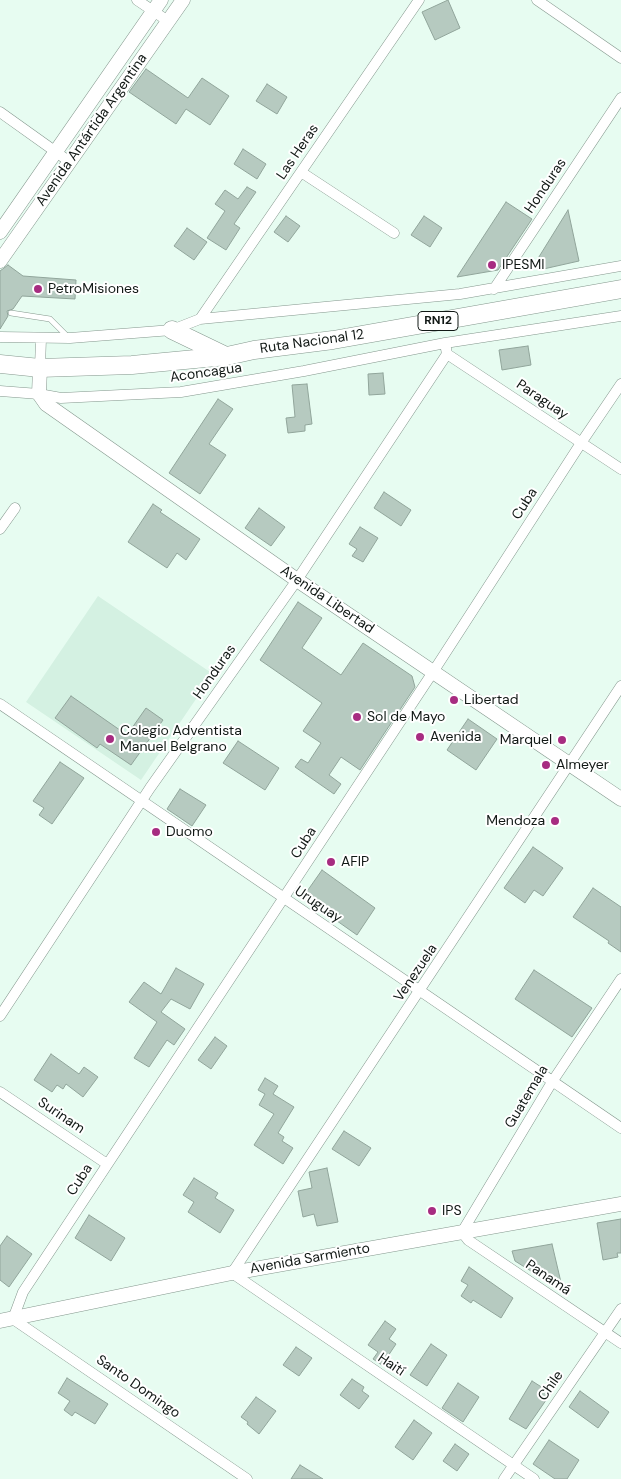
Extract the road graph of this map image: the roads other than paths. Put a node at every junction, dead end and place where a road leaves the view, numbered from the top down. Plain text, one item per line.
1 (138, 0) edge
2 (183, 0) edge
3 (419, 0) edge
4 (537, 0) edge
5 (157, 6) edge
6 (168, 22) junction
7 (621, 58) edge
8 (621, 98) edge
9 (0, 112) edge
10 (56, 152) junction
11 (70, 162) junction
12 (301, 172) junction
13 (0, 232) edge
14 (394, 233) dead end
15 (0, 261) edge
16 (621, 266) edge
17 (494, 289) junction
18 (621, 289) edge
19 (11, 313) dead end
20 (621, 316) edge
21 (200, 319) junction
22 (172, 330) junction
23 (0, 337) edge
24 (41, 338) junction
25 (70, 338) junction
26 (444, 343) junction
27 (447, 354) junction
28 (227, 356) junction
29 (0, 364) edge
30 (40, 368) junction
31 (621, 384) edge
32 (0, 391) edge
33 (39, 394) junction
34 (581, 442) junction
35 (621, 469) edge
36 (14, 508) dead end
37 (0, 529) edge
38 (297, 580) junction
39 (432, 672) junction
40 (621, 686) edge
41 (0, 705) edge
42 (569, 765) junction
43 (621, 799) edge
44 (142, 800) junction
45 (284, 898) junction
46 (621, 979) edge
47 (421, 990) junction
48 (0, 1016) edge
49 (552, 1082) junction
50 (0, 1092) edge
51 (621, 1128) edge
52 (107, 1164) junction
53 (621, 1204) edge
54 (462, 1232) junction
55 (232, 1273) junction
56 (621, 1309) edge
57 (7, 1320) edge
58 (605, 1332) junction
59 (621, 1343) edge
60 (514, 1465) junction
61 (247, 1479) edge
62 (504, 1479) edge
63 (534, 1479) edge

1 - 5 street
2 - 6 main road, Avenida Antártida Argentina
3 - 12 street, Las Heras
4 - 7 street
5 - 6 street
5 - 10 main road, Avenida Antártida Argentina
6 - 11 main road, Avenida Antártida Argentina
8 - 17 street, Honduras
9 - 10 street
10 - 11 street
10 - 13 main road, Avenida Antártida Argentina
11 - 15 main road, Avenida Antártida Argentina
12 - 14 street
12 - 21 street, Las Heras
16 - 17 street
17 - 21 street
18 - 28 highway, Ruta Nacional 12 / RN12
19 - 25 lane
20 - 26 street, Aconcagua
21 - 22 street
22 - 25 street
22 - 28 highway
23 - 24 street
24 - 25 street
24 - 30 street
26 - 27 street
26 - 33 street, Aconcagua
27 - 34 street, Paraguay
27 - 38 street, Honduras
28 - 30 highway, Ruta Nacional 12 / RN12
29 - 30 highway, Ruta Nacional 12 / RN12
30 - 33 main road
31 - 34 street, Cuba
32 - 33 street, Aconcagua
33 - 38 main road, Avenida Libertad
34 - 35 street, Paraguay
34 - 39 street, Cuba
36 - 37 street
38 - 39 main road, Avenida Libertad
38 - 44 street, Honduras
39 - 42 main road, Avenida Libertad
39 - 45 street, Cuba
40 - 42 street, Venezuela
41 - 44 street, Uruguay
42 - 43 main road, Avenida Libertad
42 - 47 street, Venezuela
44 - 45 street, Uruguay
44 - 48 street, Honduras
45 - 47 street, Uruguay
45 - 52 street, Cuba
46 - 49 street, Guatemala
47 - 49 street, Uruguay
47 - 55 street, Venezuela
49 - 51 street, Uruguay
49 - 54 street, Guatemala
50 - 52 street, Surinam
52 - 57 street, Cuba
53 - 54 main road, Avenida Sarmiento
54 - 55 main road, Avenida Sarmiento
54 - 58 street, Panamá
55 - 57 main road, Avenida Sarmiento
55 - 60 street, Haití
56 - 58 street, Chile
57 - 61 street, Santo Domingo
58 - 59 street, Panamá
58 - 60 street, Chile
60 - 62 street, Chile
60 - 63 street, Haití

